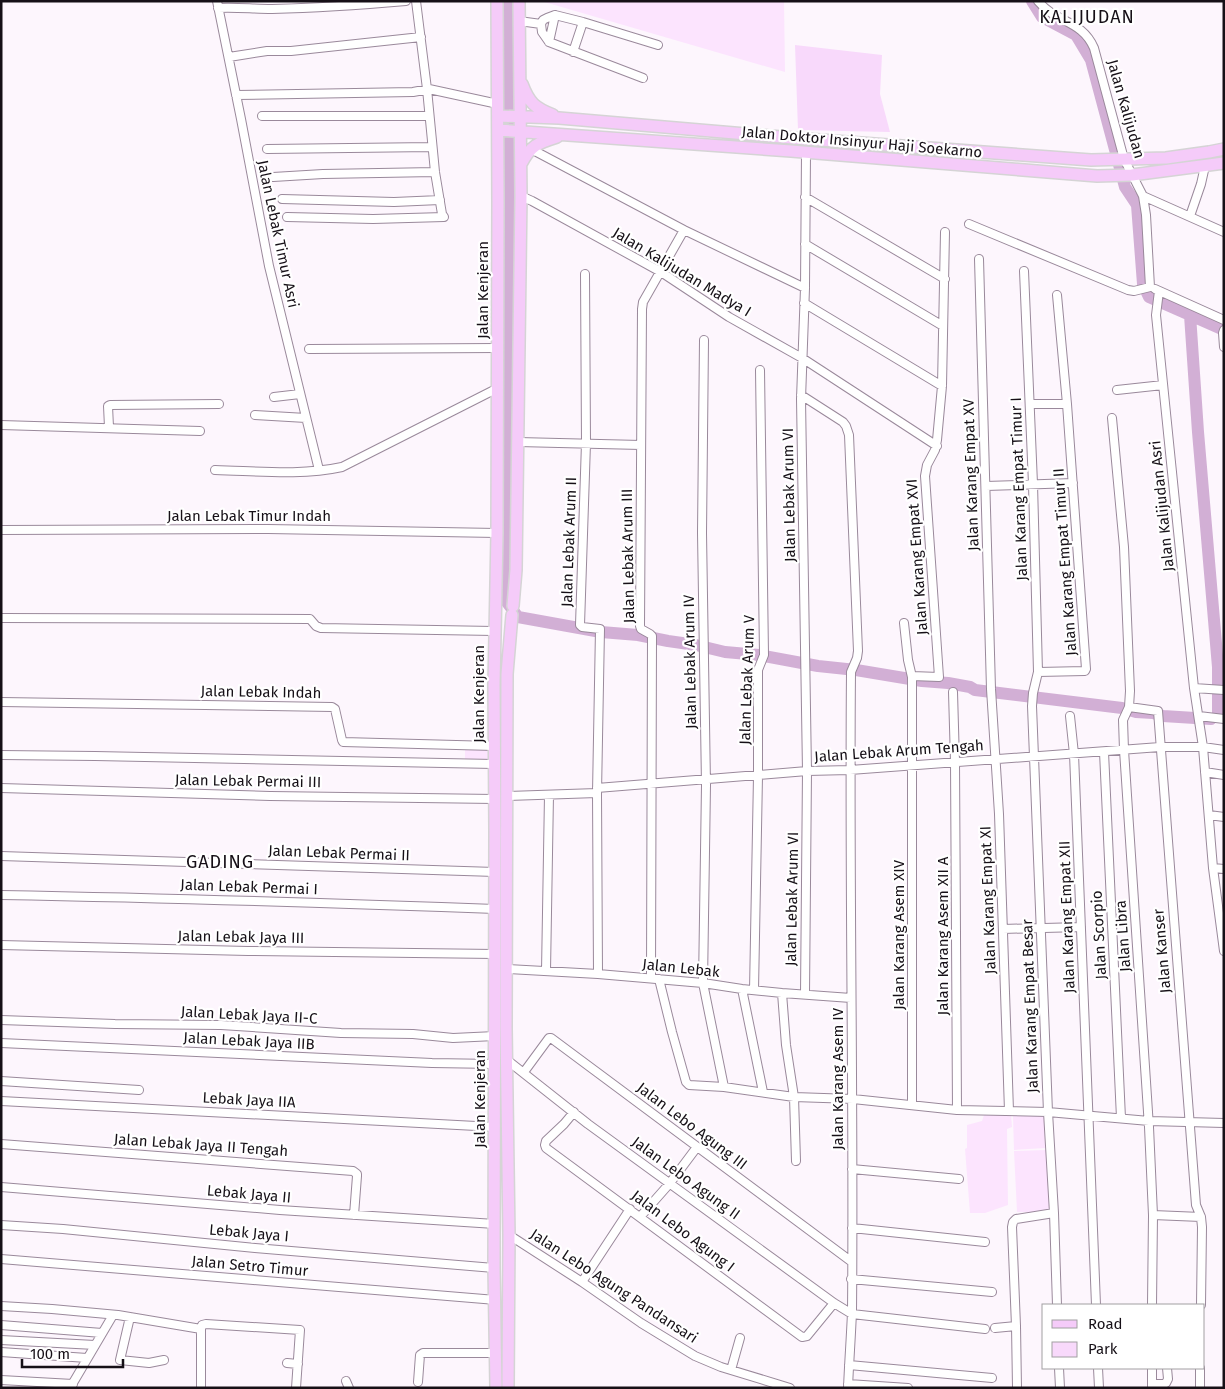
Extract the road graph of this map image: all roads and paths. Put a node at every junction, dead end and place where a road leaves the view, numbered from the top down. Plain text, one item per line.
1 (406, 1) edge
2 (416, 1) edge
3 (497, 1) edge
4 (519, 1) edge
5 (1038, 1) edge
6 (217, 5) edge
7 (500, 15) junction
8 (555, 15) junction
9 (518, 18) junction
10 (583, 22) junction
11 (541, 24) junction
12 (421, 37) junction
13 (549, 42) junction
14 (658, 45) dead end
15 (573, 52) junction
16 (229, 57) junction
17 (643, 78) dead end
18 (520, 80) junction
19 (427, 89) junction
20 (236, 95) junction
21 (499, 112) junction
22 (262, 116) dead end
23 (429, 116) junction
24 (518, 116) junction
25 (559, 118) junction
26 (500, 130) junction
27 (518, 132) junction
28 (565, 134) junction
29 (793, 138) junction
30 (806, 138) junction
31 (432, 147) junction
32 (267, 149) dead end
33 (531, 149) junction
34 (1224, 149) edge
35 (791, 151) junction
36 (806, 153) junction
37 (1119, 160) junction
38 (1224, 162) edge
39 (521, 164) junction
40 (1205, 166) junction
41 (434, 172) junction
42 (1129, 175) junction
43 (273, 177) dead end
44 (521, 196) junction
45 (1143, 196) junction
46 (805, 197) junction
47 (282, 199) dead end
48 (440, 200) junction
49 (1190, 216) junction
50 (287, 218) dead end
51 (969, 224) dead end
52 (684, 230) junction
53 (945, 232) dead end
54 (1224, 232) edge
55 (805, 244) junction
56 (979, 259) dead end
57 (1024, 271) dead end
58 (661, 272) junction
59 (585, 274) dead end
60 (945, 279) junction
61 (805, 288) junction
62 (1148, 288) junction
63 (1057, 295) dead end
64 (1158, 298) junction
65 (804, 303) junction
66 (1224, 320) edge
67 (943, 326) junction
68 (1223, 332) edge
69 (704, 340) dead end
70 (498, 348) junction
71 (1224, 348) edge
72 (309, 349) dead end
73 (802, 358) junction
74 (760, 370) dead end
75 (1163, 385) junction
76 (942, 386) junction
77 (498, 388) junction
78 (1117, 390) dead end
79 (300, 394) junction
80 (801, 395) junction
81 (274, 397) dead end
82 (219, 404) dead end
83 (1030, 404) junction
84 (1067, 404) junction
85 (255, 415) dead end
86 (306, 418) junction
87 (1112, 418) dead end
88 (1, 425) edge
89 (109, 427) junction
90 (200, 431) dead end
91 (518, 442) junction
92 (586, 443) junction
93 (641, 445) junction
94 (937, 446) junction
95 (215, 470) dead end
96 (319, 470) junction
97 (1073, 482) junction
98 (1033, 484) junction
99 (986, 486) junction
100 (1, 530) edge
101 (497, 533) junction
102 (1, 618) edge
103 (904, 623) dead end
104 (494, 631) junction
105 (1038, 672) junction
106 (912, 679) junction
107 (1194, 688) junction
108 (1224, 690) edge
109 (953, 692) dead end
110 (992, 692) joint
111 (1032, 700) joint
112 (1, 702) edge
113 (1127, 709) junction
114 (1070, 716) dead end
115 (1200, 719) junction
116 (1224, 719) edge
117 (494, 746) junction
118 (1160, 747) junction
119 (1203, 747) junction
120 (1124, 750) junction
121 (1224, 750) edge
122 (1104, 752) junction
123 (1074, 754) junction
124 (1, 755) edge
125 (1034, 756) junction
126 (996, 758) junction
127 (955, 762) junction
128 (494, 764) junction
129 (912, 764) junction
130 (850, 770) junction
131 (807, 772) junction
132 (1205, 772) junction
133 (1224, 775) edge
134 (758, 776) junction
135 (705, 780) junction
136 (652, 785) junction
137 (1, 788) edge
138 (597, 791) junction
139 (549, 795) junction
140 (508, 796) junction
141 (495, 799) junction
142 (1209, 815) junction
143 (1224, 818) edge
144 (495, 837) junction
145 (508, 837) junction
146 (495, 853) junction
147 (507, 854) junction
148 (1, 856) edge
149 (1213, 868) junction
150 (1224, 869) edge
151 (495, 872) junction
152 (1, 895) edge
153 (495, 909) junction
154 (1221, 914) edge
155 (1081, 927) junction
156 (1041, 928) junction
157 (1003, 929) junction
158 (1, 945) edge
159 (1224, 951) edge
160 (495, 954) junction
161 (507, 970) junction
162 (546, 971) junction
163 (598, 974) junction
164 (655, 979) junction
165 (702, 983) junction
166 (742, 989) junction
167 (754, 990) junction
168 (782, 993) junction
169 (805, 994) junction
170 (851, 998) junction
171 (1, 1020) edge
172 (495, 1036) junction
173 (1, 1043) edge
174 (507, 1060) junction
175 (495, 1064) junction
176 (524, 1072) junction
177 (1, 1081) edge
178 (724, 1087) junction
179 (139, 1090) dead end
180 (763, 1092) junction
181 (794, 1097) junction
182 (853, 1099) junction
183 (1, 1101) edge
184 (912, 1105) junction
185 (958, 1110) junction
186 (1009, 1111) junction
187 (574, 1112) junction
188 (1048, 1112) junction
189 (1089, 1116) junction
190 (1121, 1118) junction
191 (1149, 1121) junction
192 (1190, 1122) junction
193 (1224, 1123) edge
194 (495, 1127) junction
195 (1, 1144) edge
196 (697, 1147) junction
197 (796, 1161) dead end
198 (852, 1169) junction
199 (959, 1179) dead end
200 (670, 1183) junction
201 (1, 1187) edge
202 (630, 1209) junction
203 (1054, 1213) junction
204 (354, 1215) junction
205 (1153, 1216) junction
206 (640, 1217) junction
207 (1201, 1217) junction
208 (495, 1224) junction
209 (1, 1225) edge
210 (852, 1228) junction
211 (508, 1235) junction
212 (985, 1242) dead end
213 (1, 1259) edge
214 (852, 1262) junction
215 (494, 1268) junction
216 (851, 1279) junction
217 (582, 1282) junction
218 (992, 1292) dead end
219 (496, 1300) junction
220 (834, 1302) junction
221 (1057, 1304) edge
222 (1096, 1304) edge
223 (1152, 1304) edge
224 (1201, 1304) edge
225 (1, 1306) edge
226 (852, 1314) junction
227 (113, 1315) junction
228 (130, 1316) junction
229 (1, 1325) edge
230 (1016, 1326) junction
231 (995, 1328) dead end
232 (201, 1329) junction
233 (986, 1329) dead end
234 (102, 1333) junction
235 (740, 1338) dead end
236 (1, 1340) edge
237 (95, 1346) junction
238 (1, 1352) edge
239 (496, 1353) junction
240 (87, 1358) junction
241 (164, 1360) dead end
242 (287, 1363) dead end
243 (298, 1364) junction
244 (848, 1365) junction
245 (1059, 1369) edge
246 (1098, 1369) edge
247 (1152, 1369) edge
248 (1167, 1369) edge
249 (1200, 1369) edge
250 (731, 1370) junction
251 (992, 1378) dead end
252 (1, 1380) edge
253 (418, 1382) dead end
254 (72, 1386) edge
255 (848, 1386) edge
256 (1152, 1386) edge
257 (201, 1388) edge
258 (296, 1388) edge
259 (496, 1388) edge
260 (508, 1388) edge
261 (790, 1388) edge
262 (908, 1388) edge
263 (1017, 1388) edge
264 (1060, 1388) edge
265 (1099, 1388) edge
266 (1200, 1388) edge

1 - 6 street
2 - 12 street
3 - 7 main road, Jalan Kenjeran
4 - 9 main road, Jalan Kenjeran
5 - 37 street, Jalan Kalijudan
6 - 16 street, Jalan Lebak Timur Asri
7 - 9 main road
7 - 21 main road, Jalan Kenjeran
8 - 10 street
8 - 11 street
8 - 13 street
9 - 11 street
9 - 18 main road, Jalan Kenjeran
10 - 14 street
10 - 15 street
11 - 13 street
12 - 16 street
12 - 19 street
13 - 15 street
15 - 17 street
16 - 20 street, Jalan Lebak Timur Asri
18 - 24 main road, Jalan Kenjeran
18 - 25 main road
19 - 20 street
19 - 21 street
19 - 23 street
20 - 79 street, Jalan Lebak Timur Asri
21 - 24 main road, Jalan Doktor Insinyur Haji Soekarno
21 - 26 main road, Jalan Kenjeran
22 - 23 street
23 - 31 street
24 - 25 main road, Jalan Doktor Insinyur Haji Soekarno
24 - 27 main road, Jalan Kenjeran
25 - 29 main road, Jalan Doktor Insinyur Haji Soekarno
26 - 27 main road, Jalan Doktor Insinyur Haji Soekarno
26 - 70 main road, Jalan Kenjeran
27 - 28 main road, Jalan Doktor Insinyur Haji Soekarno
27 - 39 main road, Jalan Kenjeran
28 - 33 main road
28 - 35 main road, Jalan Doktor Insinyur Haji Soekarno
29 - 30 main road, Jalan Doktor Insinyur Haji Soekarno
29 - 35 main road
30 - 36 main road
30 - 37 main road, Jalan Doktor Insinyur Haji Soekarno
31 - 32 street
31 - 41 street
33 - 39 main road
33 - 52 street
34 - 37 main road, Jalan Doktor Insinyur Haji Soekarno
35 - 36 main road, Jalan Doktor Insinyur Haji Soekarno
36 - 42 main road, Jalan Doktor Insinyur Haji Soekarno
36 - 46 street, Jalan Lebak Arum VI
37 - 42 street, Jalan Kalijudan
38 - 40 main road, Jalan Doktor Insinyur Haji Soekarno
39 - 44 main road, Jalan Kenjeran
40 - 42 main road, Jalan Doktor Insinyur Haji Soekarno
40 - 49 street
41 - 43 street
41 - 48 street
42 - 45 street, Jalan Kalijudan
44 - 58 street, Jalan Kalijudan Madya I
44 - 91 main road, Jalan Kenjeran
45 - 49 street
45 - 62 street, Jalan Kalijudan
46 - 55 street, Jalan Lebak Arum VI
46 - 60 street
47 - 48 street
48 - 50 street
49 - 54 street
51 - 62 street
52 - 58 street, Jalan Lebak Arum III
52 - 61 street
53 - 60 street, Jalan Karang Empat XVI
55 - 61 street, Jalan Lebak Arum VI
55 - 67 street
56 - 99 street, Jalan Karang Empat XV
57 - 83 street, Jalan Karang Empat Timur I
58 - 73 street, Jalan Kalijudan Madya I
58 - 93 street, Jalan Lebak Arum III
59 - 92 street, Jalan Lebak Arum II
60 - 67 street, Jalan Karang Empat XVI
61 - 65 street, Jalan Lebak Arum VI
62 - 64 street
63 - 84 street, Jalan Karang Empat Timur II
64 - 66 street
64 - 75 street, Jalan Kalijudan Asri
65 - 73 street, Jalan Lebak Arum VI
65 - 76 street
67 - 76 street, Jalan Karang Empat XVI
68 - 71 street
69 - 135 street, Jalan Lebak Arum IV
70 - 72 street
70 - 77 main road, Jalan Kenjeran
73 - 80 street, Jalan Lebak Arum VI
73 - 94 street, Jalan Kalijudan Madya I
74 - 134 street, Jalan Lebak Arum V
75 - 78 street
75 - 107 street, Jalan Kalijudan Asri
76 - 94 street, Jalan Karang Empat XVI
77 - 96 street
77 - 101 main road, Jalan Kenjeran
79 - 81 street
79 - 86 street, Jalan Lebak Timur Asri
80 - 130 street
80 - 131 street, Jalan Lebak Arum VI
82 - 89 street
83 - 84 street
83 - 98 street, Jalan Karang Empat Timur I
84 - 97 street, Jalan Karang Empat Timur II
85 - 86 street
86 - 96 street, Jalan Lebak Timur Asri
87 - 113 street, Jalan Libra
88 - 89 street
89 - 90 street
91 - 92 street
91 - 140 main road, Jalan Kenjeran
92 - 93 street
92 - 138 street, Jalan Lebak Arum II
93 - 136 street, Jalan Lebak Arum III
94 - 106 street, Jalan Karang Empat XVI
95 - 96 street
97 - 98 street
97 - 105 street, Jalan Karang Empat Timur II
98 - 99 street
98 - 105 street, Jalan Karang Empat Timur I
99 - 110 street, Jalan Karang Empat XV
100 - 101 street, Jalan Lebak Timur Indah
101 - 104 main road, Jalan Kenjeran
102 - 104 street
103 - 106 street
104 - 117 main road, Jalan Kenjeran
105 - 111 street, Jalan Karang Empat Timur I
106 - 129 street
107 - 108 street
107 - 115 street, Jalan Kalijudan Asri
109 - 127 street, Jalan Karang Asem XII A
110 - 126 street, Jalan Karang Empat XI
111 - 125 street, Jalan Karang Empat Besar
112 - 117 street, Jalan Lebak Indah
113 - 118 street, Jalan Kanser
113 - 120 street, Jalan Libra
114 - 123 street, Jalan Karang Empat XII
115 - 116 street
115 - 119 street, Jalan Kalijudan Asri
117 - 128 main road, Jalan Kenjeran
118 - 119 street, Jalan Lebak Arum Tengah
118 - 120 street, Jalan Lebak Arum Tengah
118 - 192 street, Jalan Kanser
119 - 121 street, Jalan Lebak Arum Tengah
119 - 132 street, Jalan Kalijudan Asri
120 - 122 street, Jalan Lebak Arum Tengah
120 - 191 street, Jalan Libra
122 - 123 street, Jalan Lebak Arum Tengah
122 - 190 street, Jalan Scorpio
123 - 125 street, Jalan Lebak Arum Tengah
123 - 155 street, Jalan Karang Empat XII
124 - 128 street
125 - 126 street, Jalan Lebak Arum Tengah
125 - 156 street, Jalan Karang Empat Besar
126 - 127 street, Jalan Lebak Arum Tengah
126 - 157 street, Jalan Karang Empat XI
127 - 129 street, Jalan Lebak Arum Tengah
127 - 185 street, Jalan Karang Asem XII A
128 - 141 main road, Jalan Kenjeran
129 - 130 street, Jalan Lebak Arum Tengah
129 - 184 street, Jalan Karang Asem XIV
130 - 131 street, Jalan Lebak Arum Tengah
130 - 170 street, Jalan Karang Asem IV
131 - 134 street, Jalan Lebak Arum Tengah
131 - 169 street, Jalan Lebak Arum VI
132 - 133 street
132 - 142 street, Jalan Kalijudan Asri
134 - 135 street, Jalan Lebak Arum Tengah
134 - 167 street, Jalan Lebak Arum V
135 - 136 street, Jalan Lebak Arum Tengah
135 - 165 street, Jalan Lebak Arum IV
136 - 138 street, Jalan Lebak Arum Tengah
136 - 164 street, Jalan Lebak Arum III
137 - 141 street, Jalan Lebak Permai III
138 - 139 street, Jalan Lebak Arum Tengah
138 - 163 street, Jalan Lebak Arum II
139 - 140 street, Jalan Lebak Arum Tengah
139 - 162 street
140 - 145 main road, Jalan Kenjeran
141 - 144 main road, Jalan Kenjeran
142 - 143 street
142 - 149 street, Jalan Kalijudan Asri
144 - 145 main road
144 - 146 main road, Jalan Kenjeran
145 - 147 main road, Jalan Kenjeran
146 - 147 main road
146 - 151 main road, Jalan Kenjeran
147 - 161 main road, Jalan Kenjeran
148 - 151 street, Jalan Lebak Permai II
149 - 150 street
149 - 154 street, Jalan Kalijudan Asri
151 - 153 main road, Jalan Kenjeran
152 - 153 street, Jalan Lebak Permai I
153 - 160 main road, Jalan Kenjeran
154 - 159 street, Jalan Kalijudan Asri
155 - 156 street
155 - 189 street, Jalan Karang Empat XII
156 - 157 street
156 - 188 street, Jalan Karang Empat Besar
157 - 186 street, Jalan Karang Empat XI
158 - 160 street, Jalan Lebak Jaya III
160 - 172 main road, Jalan Kenjeran
161 - 162 street, Jalan Lebak
161 - 174 main road, Jalan Kenjeran
162 - 163 street, Jalan Lebak
163 - 164 street, Jalan Lebak
164 - 165 street, Jalan Lebak
164 - 178 street, Jalan Lebak Arum III
165 - 166 street, Jalan Lebak
165 - 178 street, Jalan Lebak Arum IV
166 - 167 street, Jalan Lebak
166 - 180 street
167 - 168 street, Jalan Lebak
168 - 169 street, Jalan Lebak
168 - 181 street
169 - 170 street, Jalan Lebak
170 - 182 street, Jalan Karang Asem IV
171 - 172 street, Jalan Lebak Jaya II-C
172 - 175 main road, Jalan Kenjeran
173 - 175 street, Jalan Lebak Jaya IIB
174 - 176 street, Jalan Lebo Agung II
174 - 211 main road, Jalan Kenjeran
175 - 194 main road, Jalan Kenjeran
176 - 187 street, Jalan Lebo Agung II
176 - 196 street, Jalan Lebo Agung III
177 - 179 street
178 - 180 street
180 - 181 street
181 - 182 street
181 - 197 street
182 - 184 street
182 - 198 street, Jalan Karang Asem IV
183 - 194 street, Lebak Jaya IIA
184 - 185 street
185 - 186 street
186 - 188 street
187 - 200 street, Jalan Lebo Agung II
187 - 202 street, Jalan Lebo Agung I
188 - 189 street
188 - 203 street, Jalan Karang Empat Besar
189 - 190 street
189 - 222 street, Jalan Karang Empat XII
190 - 191 street
191 - 192 street
191 - 205 street, Jalan Libra
192 - 193 street
192 - 207 street, Jalan Kanser
194 - 208 main road, Jalan Kenjeran
195 - 204 street, Jalan Lebak Jaya II Tengah
196 - 200 street
196 - 214 street, Jalan Lebo Agung III
198 - 199 street
198 - 210 street, Jalan Karang Asem IV
200 - 206 street
200 - 220 street, Jalan Lebo Agung II
201 - 204 street, Lebak Jaya II
202 - 206 street, Jalan Lebo Agung I
202 - 217 street
203 - 221 street, Jalan Karang Empat Besar
203 - 230 street
204 - 208 street, Lebak Jaya II
205 - 207 street
205 - 223 street, Jalan Libra
206 - 220 street, Jalan Lebo Agung I
207 - 224 street, Jalan Kanser
208 - 215 main road, Jalan Kenjeran
209 - 215 street, Lebak Jaya I
210 - 212 street
210 - 214 street, Jalan Karang Asem IV
211 - 217 street, Jalan Lebo Agung Pandansari
211 - 260 main road, Jalan Kenjeran
213 - 219 street, Jalan Setro Timur
214 - 216 street, Jalan Karang Asem IV
215 - 219 main road, Jalan Kenjeran
216 - 218 street
216 - 226 street, Jalan Karang Asem IV
217 - 250 street, Jalan Lebo Agung Pandansari
219 - 239 main road, Jalan Kenjeran
220 - 226 street, Jalan Lebo Agung II
225 - 227 street
226 - 233 street
226 - 244 street, Jalan Karang Asem IV
227 - 228 street
227 - 234 street
228 - 232 street
228 - 241 street
229 - 234 street
230 - 231 street
230 - 263 street
232 - 243 street
232 - 257 street
234 - 237 street
235 - 250 street
236 - 237 street
237 - 240 street
238 - 240 street
239 - 253 street
239 - 259 main road, Jalan Kenjeran
240 - 254 street
242 - 243 street
243 - 258 street
244 - 251 street
244 - 255 street, Jalan Karang Asem IV
245 - 264 street
246 - 265 street
247 - 256 street
248 - 256 street
249 - 266 street
250 - 261 street, Jalan Lebo Agung Pandansari
252 - 254 street
255 - 262 street

